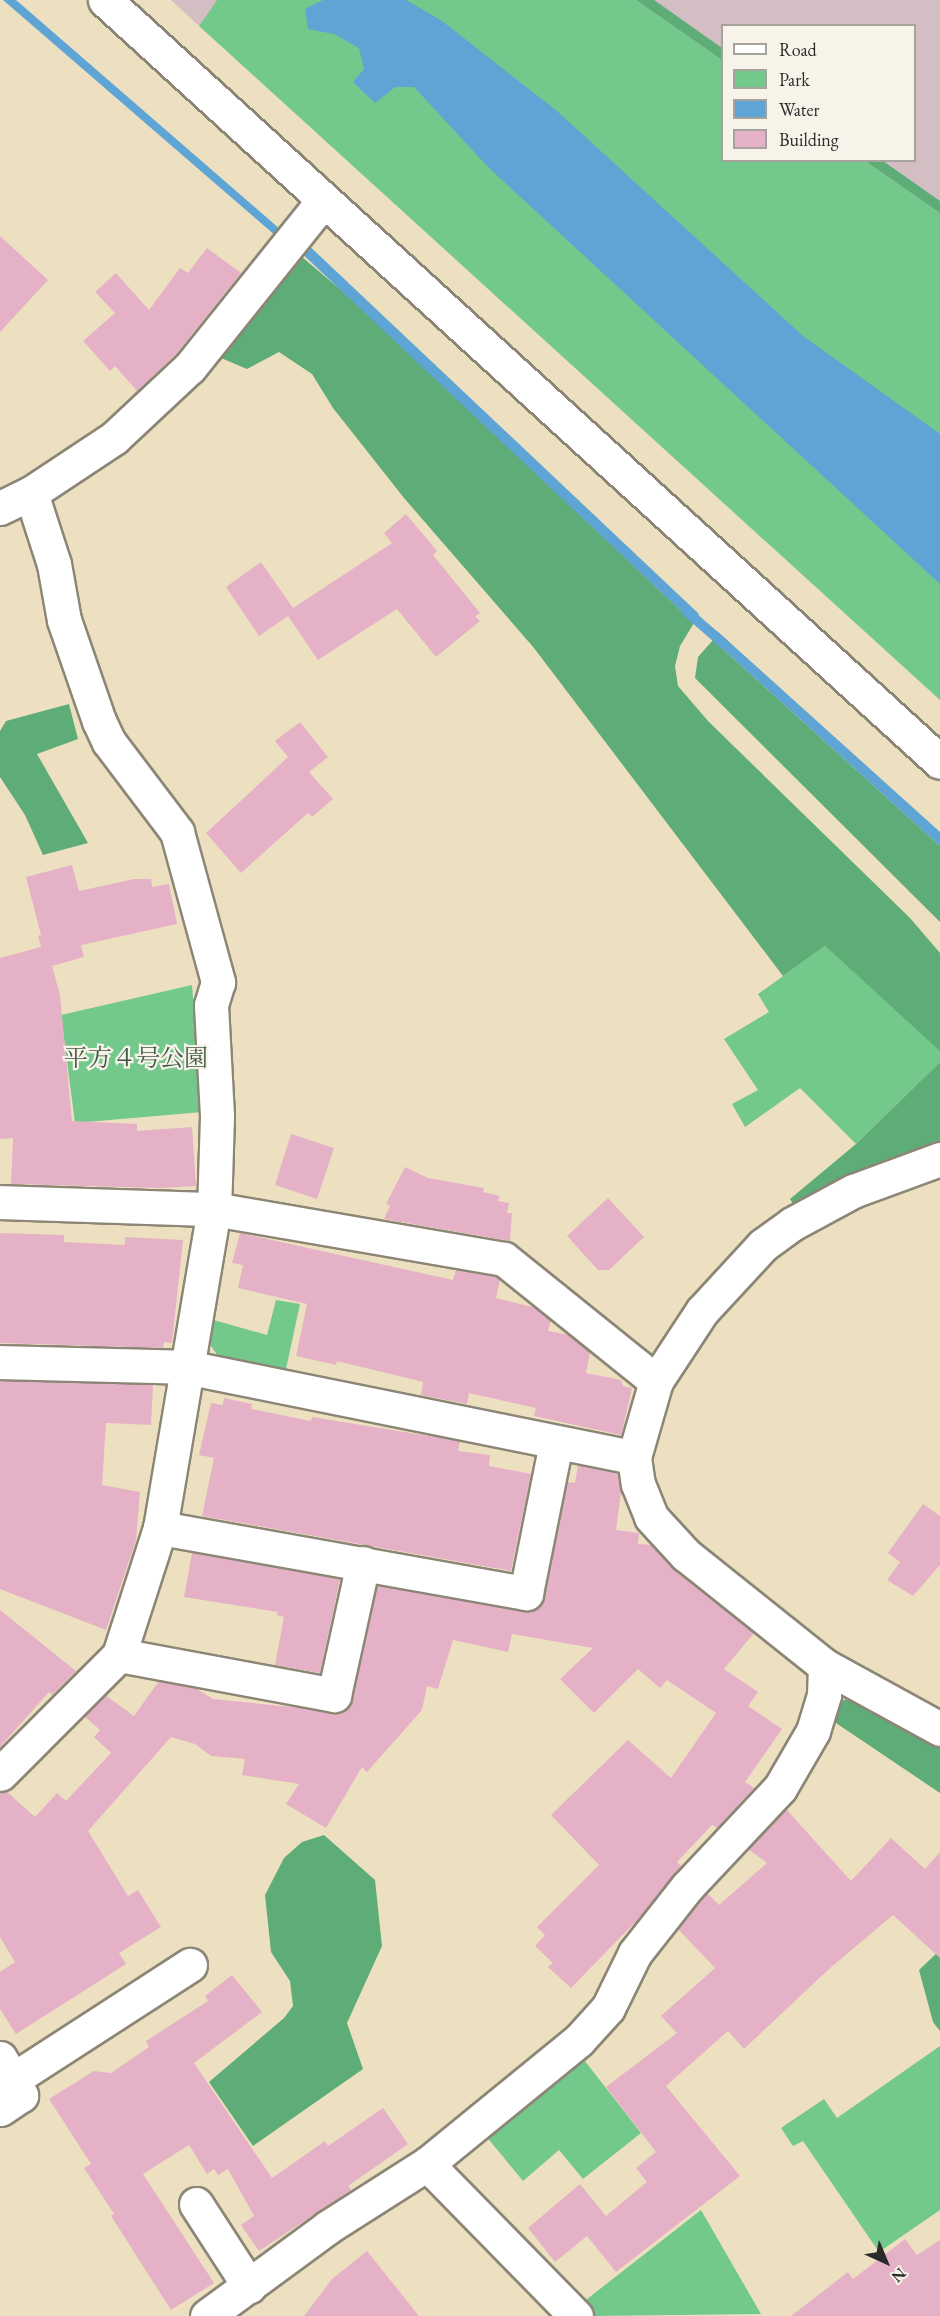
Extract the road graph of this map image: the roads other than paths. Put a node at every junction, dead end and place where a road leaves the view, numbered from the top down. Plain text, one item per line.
1 (105, 0) edge
2 (324, 200) junction
3 (31, 493) junction
4 (0, 508) edge
5 (940, 762) edge
6 (940, 1159) edge
7 (0, 1202) edge
8 (214, 1209) junction
9 (0, 1362) edge
10 (186, 1366) junction
11 (656, 1381) junction
12 (556, 1443) junction
13 (634, 1457) junction
14 (160, 1528) junction
15 (363, 1563) junction
16 (119, 1655) junction
17 (825, 1666) junction
18 (940, 1729) edge
19 (0, 1774) edge
20 (190, 1965) dead end
21 (4, 2082) edge
22 (427, 2164) junction
23 (196, 2204) dead end
24 (249, 2286) junction
25 (207, 2316) edge
26 (576, 2316) edge

1 - 2 street
2 - 3 street
2 - 5 street
3 - 4 street
3 - 8 street
6 - 11 street
7 - 8 street
8 - 10 street
8 - 11 street
9 - 10 street
10 - 12 street
10 - 14 street
11 - 13 street
12 - 13 street
12 - 15 street
13 - 17 street
14 - 15 street
14 - 16 street
15 - 16 street
16 - 19 street
17 - 18 street
17 - 22 street
20 - 21 street
22 - 24 street
22 - 26 street
23 - 24 street
24 - 25 street

